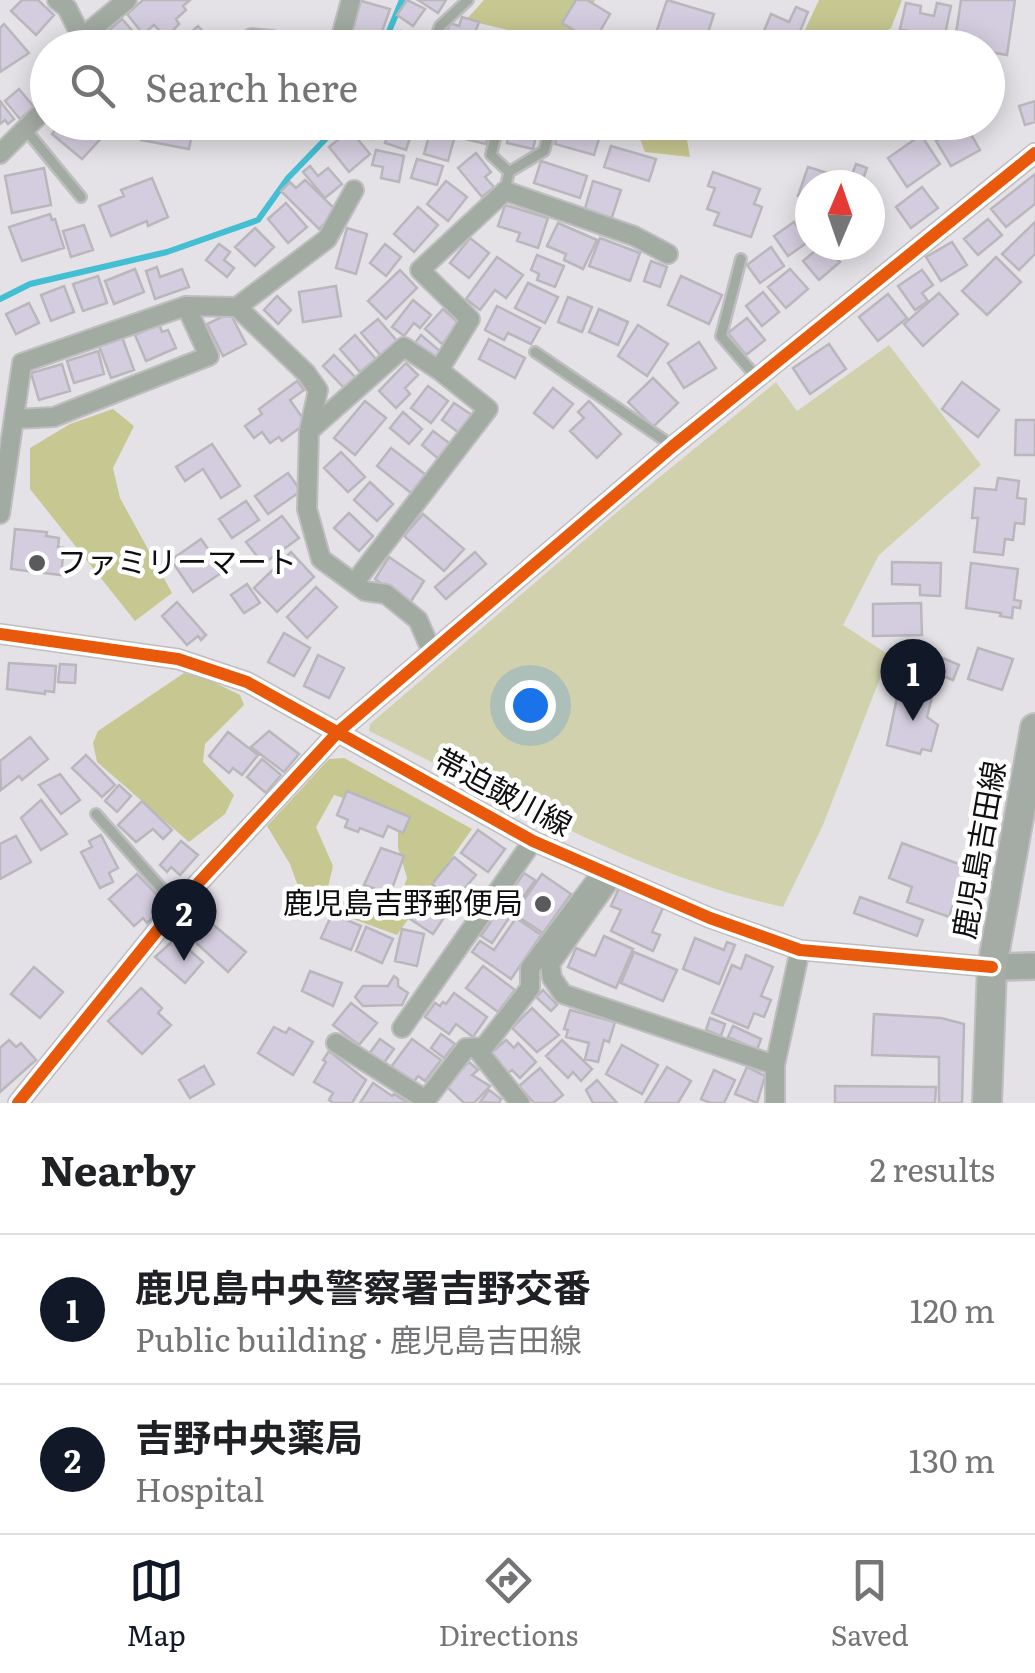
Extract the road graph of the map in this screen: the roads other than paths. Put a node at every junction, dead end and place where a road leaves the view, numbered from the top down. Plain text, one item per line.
1 (58, 0) edge
2 (127, 0) edge
3 (351, 0) edge
4 (468, 0) edge
5 (79, 30) edge
6 (92, 30) edge
7 (343, 30) edge
8 (439, 30) edge
9 (30, 126) edge
10 (26, 130) junction
11 (30, 135) edge
12 (34, 140) edge
13 (495, 140) edge
14 (547, 140) edge
15 (1035, 153) edge
16 (0, 154) edge
17 (507, 182) junction
18 (354, 190) dead end
19 (81, 196) dead end
20 (668, 254) dead end
21 (741, 259) dead end
22 (186, 306) junction
23 (237, 307) junction
24 (535, 352) dead end
25 (439, 370) junction
26 (758, 379) junction
27 (15, 419) junction
28 (309, 431) junction
29 (673, 446) junction
30 (0, 514) edge
31 (356, 582) junction
32 (0, 634) edge
33 (431, 650) junction
34 (1035, 728) edge
35 (338, 732) junction
36 (96, 814) dead end
37 (533, 841) junction
38 (608, 873) junction
39 (177, 906) junction
40 (800, 950) junction
41 (1035, 966) edge
42 (992, 967) junction
43 (402, 1028) dead end
44 (336, 1043) dead end
45 (476, 1048) junction
46 (775, 1065) junction
47 (18, 1103) edge
48 (520, 1103) edge
49 (775, 1103) edge
50 (987, 1103) edge

1 - 5 street
2 - 6 street
3 - 7 street
4 - 8 lane
9 - 10 street
10 - 11 lane
10 - 16 street
12 - 19 lane
13 - 17 lane
14 - 17 lane
15 - 26 street
17 - 20 street
17 - 25 street
18 - 23 street
21 - 26 lane
22 - 23 street
22 - 27 street
22 - 27 street
23 - 28 street
24 - 29 lane
25 - 28 street
25 - 31 street
26 - 29 street
27 - 30 street
28 - 31 street
29 - 33 street
31 - 33 street
32 - 35 street, 帯迫皷川線
33 - 35 street
34 - 42 main road, 鹿児島吉田線
35 - 37 street, 帯迫皷川線
35 - 39 street
36 - 39 lane
37 - 38 street, 帯迫皷川線
37 - 43 street
38 - 40 street, 帯迫皷川線
38 - 45 street
38 - 46 street
39 - 47 street
40 - 42 street, 帯迫皷川線
40 - 46 street
41 - 42 main road
42 - 50 main road, 鹿児島吉田線
44 - 45 street
45 - 48 street
46 - 49 street

